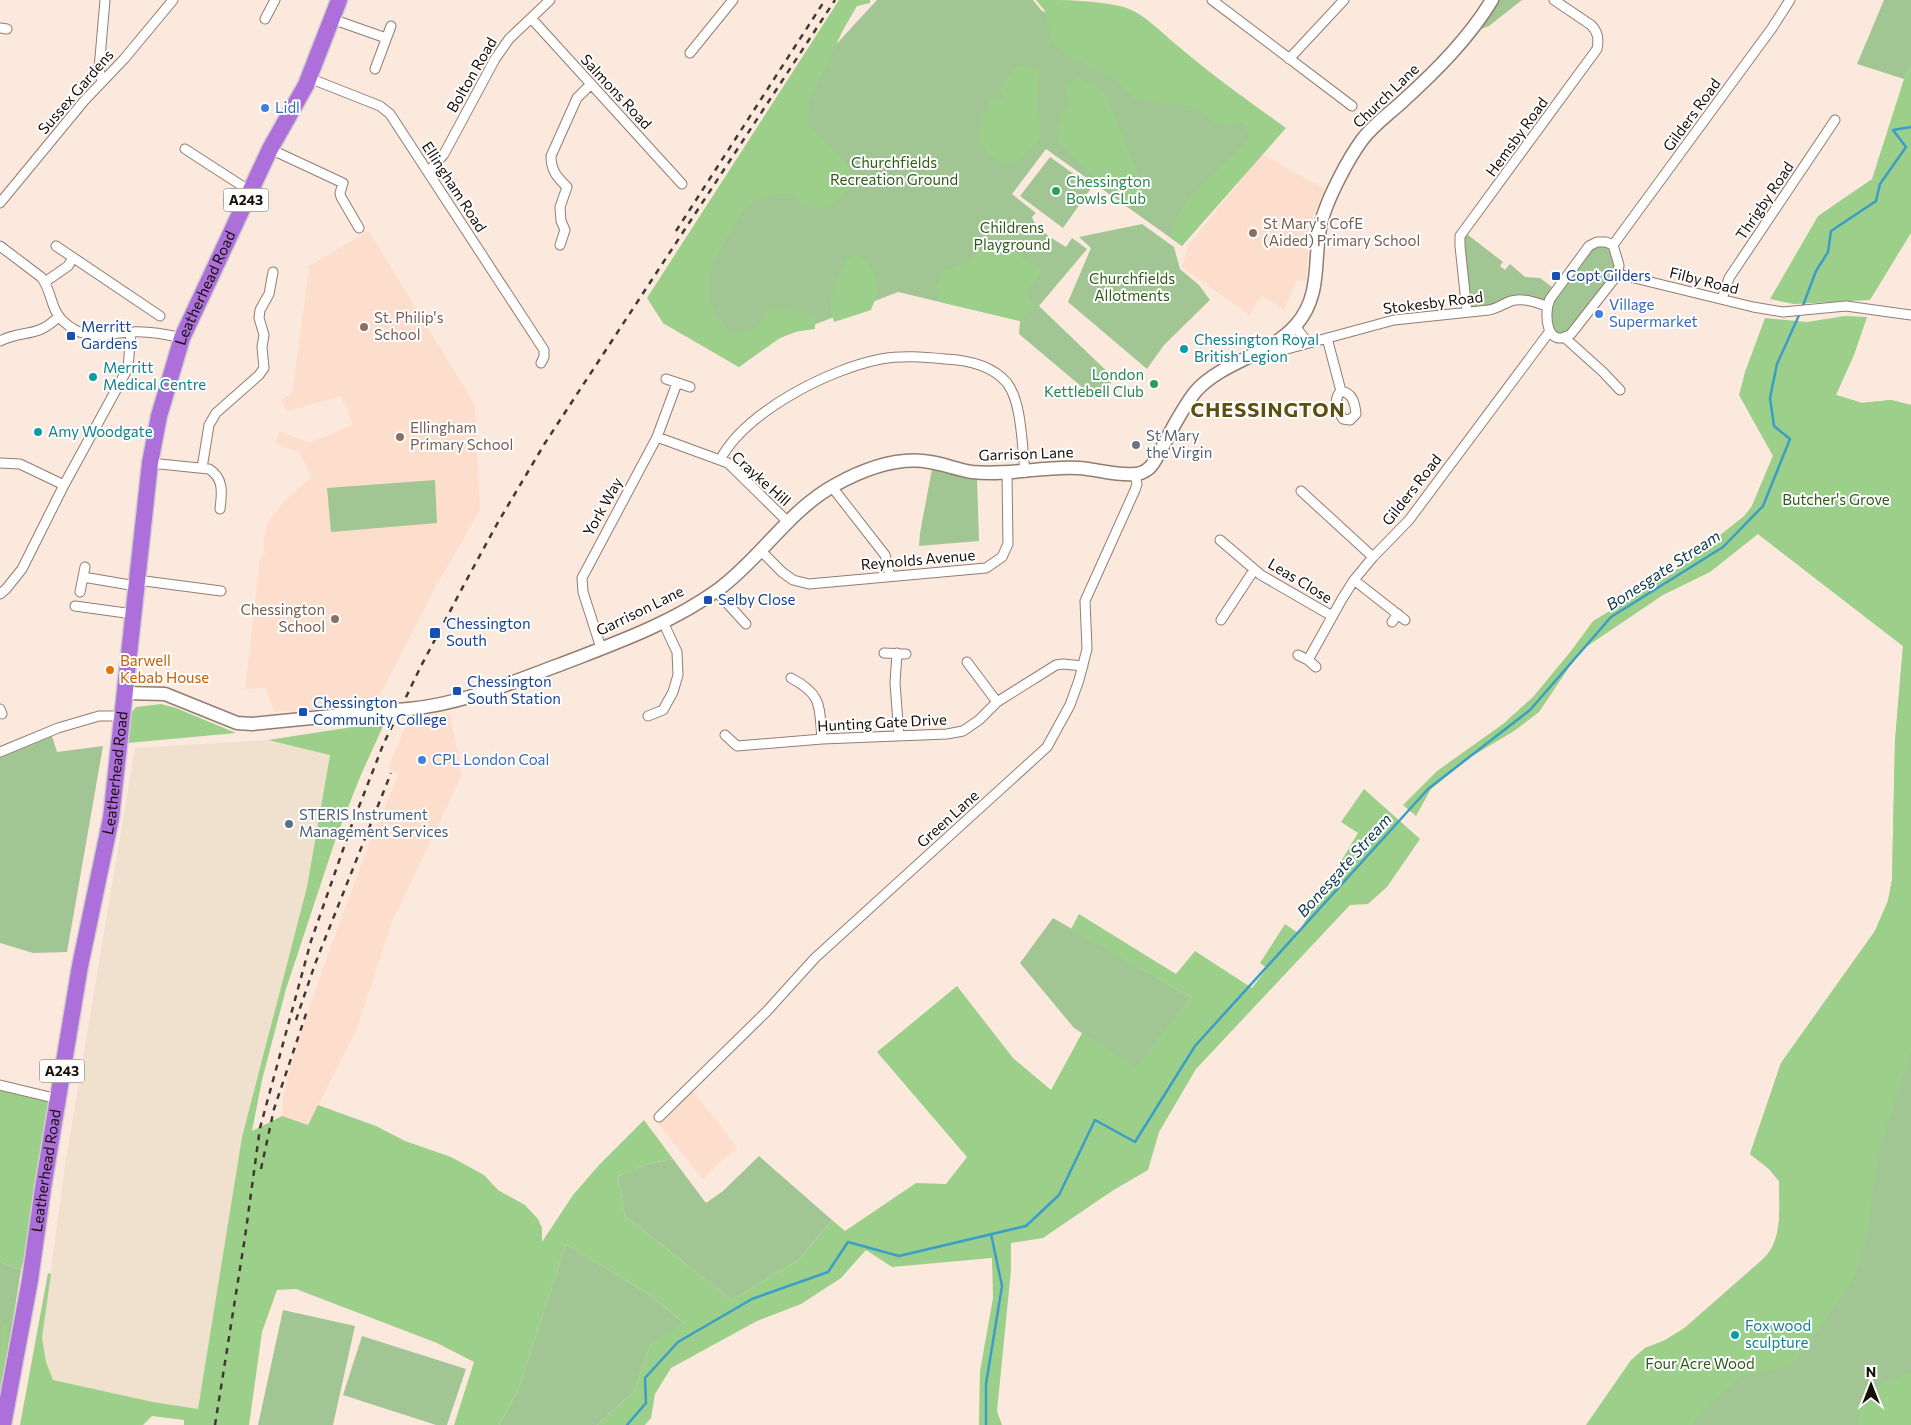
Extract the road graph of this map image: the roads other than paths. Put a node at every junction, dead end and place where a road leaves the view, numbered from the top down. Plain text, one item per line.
1 (105, 0) edge
2 (173, 0) edge
3 (275, 0) edge
4 (339, 0) edge
5 (550, 0) edge
6 (733, 0) edge
7 (1212, 0) edge
8 (1344, 0) edge
9 (1492, 0) edge
10 (1554, 0) edge
11 (1790, 0) edge
12 (531, 18) junction
13 (265, 19) dead end
14 (332, 19) junction
15 (391, 26) dead end
16 (386, 38) junction
17 (690, 53) dead end
18 (1289, 58) junction
19 (375, 69) dead end
20 (309, 78) junction
21 (102, 82) junction
22 (591, 84) junction
23 (1352, 106) dead end
24 (1836, 120) dead end
25 (185, 149) dead end
26 (270, 149) junction
27 (428, 172) junction
28 (682, 184) dead end
29 (250, 192) junction
30 (0, 203) edge
31 (359, 228) dead end
32 (560, 245) dead end
33 (1613, 245) junction
34 (0, 246) edge
35 (56, 246) dead end
36 (70, 252) junction
37 (273, 272) dead end
38 (1618, 274) junction
39 (45, 282) junction
40 (1722, 299) junction
41 (1547, 306) junction
42 (1467, 312) junction
43 (1911, 315) edge
44 (59, 316) junction
45 (160, 316) dead end
46 (1295, 326) junction
47 (1550, 331) junction
48 (131, 332) junction
49 (182, 338) junction
50 (1327, 338) junction
51 (1564, 338) junction
52 (0, 341) edge
53 (1308, 343) junction
54 (1264, 347) junction
55 (541, 363) dead end
56 (666, 379) dead end
57 (677, 383) junction
58 (690, 387) dead end
59 (1620, 390) dead end
60 (1341, 391) dead end
61 (658, 437) junction
62 (720, 460) junction
63 (0, 463) edge
64 (150, 463) junction
65 (202, 468) junction
66 (1025, 472) junction
67 (1007, 474) junction
68 (1135, 474) junction
69 (64, 485) junction
70 (832, 487) junction
71 (1301, 491) dead end
72 (220, 509) dead end
73 (789, 523) junction
74 (1220, 540) dead end
75 (761, 551) junction
76 (1373, 557) junction
77 (85, 567) dead end
78 (1254, 570) junction
79 (890, 576) junction
80 (83, 577) junction
81 (1354, 580) junction
82 (136, 583) junction
83 (221, 591) dead end
84 (716, 591) junction
85 (80, 592) dead end
86 (0, 594) edge
87 (75, 606) dead end
88 (133, 614) junction
89 (1332, 616) junction
90 (1221, 620) dead end
91 (663, 622) junction
92 (1392, 622) dead end
93 (746, 624) dead end
94 (601, 648) junction
95 (884, 654) dead end
96 (1298, 655) dead end
97 (1308, 660) junction
98 (967, 662) dead end
99 (1083, 666) junction
100 (1316, 667) dead end
101 (791, 678) dead end
102 (125, 693) junction
103 (997, 702) junction
104 (122, 716) junction
105 (648, 716) dead end
106 (725, 735) dead end
107 (899, 736) junction
108 (822, 739) junction
109 (0, 752) edge
110 (0, 1085) edge
111 (58, 1099) junction
112 (659, 1116) dead end
113 (3, 1425) edge

1 - 21 street
2 - 21 street, Sussex Gardens
3 - 13 street
4 - 14 highway, Leatherhead Road / A243
5 - 12 street, Bolton Road
6 - 17 street
7 - 18 street
8 - 18 street
9 - 46 street, Church Lane
10 - 42 street, Hemsby Road
11 - 33 street, Gilders Road
12 - 22 street, Salmons Road
12 - 27 street, Bolton Road
14 - 16 street
14 - 20 highway, Leatherhead Road / A243
15 - 16 street
16 - 19 street
18 - 23 street
20 - 26 highway, Leatherhead Road / A243
20 - 27 street, Ellingham Road
21 - 30 street, Sussex Gardens
22 - 28 street, Salmons Road
22 - 32 street
24 - 40 street, Thrigby Road
25 - 29 street
26 - 29 highway, Leatherhead Road / A243
26 - 31 street
27 - 55 street, Ellingham Road
29 - 49 highway, Leatherhead Road / A243
33 - 38 street
33 - 41 street
34 - 39 street
35 - 36 street
36 - 39 street
36 - 45 street
37 - 65 street
38 - 40 street, Filby Road
38 - 51 street
39 - 44 street
40 - 43 street, Filby Road
41 - 42 street, Stokesby Road
41 - 47 street
42 - 50 street, Stokesby Road
44 - 48 street
44 - 52 street
46 - 53 street
46 - 54 street, Church Lane
47 - 51 street
47 - 76 street, Gilders Road
48 - 49 street
48 - 69 street
49 - 64 highway, Leatherhead Road / A243
50 - 53 street, Stokesby Road
50 - 60 street
51 - 59 street
53 - 54 street, Stokesby Road
54 - 68 street, Church Lane
56 - 57 street
57 - 58 street
57 - 61 street, York Way
61 - 62 street, Crayke Hill
61 - 94 street, York Way
62 - 66 street
62 - 73 street, Crayke Hill
63 - 69 street
64 - 65 street
64 - 82 highway, Leatherhead Road / A243
65 - 72 street
66 - 67 street, Garrison Lane
66 - 68 street, Garrison Lane
67 - 70 street, Garrison Lane
67 - 79 street, Reynolds Avenue
68 - 99 street, Green Lane
69 - 86 street
70 - 73 street, Garrison Lane
70 - 79 street
71 - 76 street
73 - 75 street, Garrison Lane
74 - 78 street, Leas Close
75 - 79 street, Reynolds Avenue
75 - 84 street, Garrison Lane
76 - 81 street, Gilders Road
77 - 80 street
78 - 89 street, Leas Close
78 - 90 street, Leas Close
80 - 82 street
80 - 85 street
81 - 89 street, Gilders Road
81 - 92 street
82 - 83 street
82 - 88 highway, Leatherhead Road / A243
84 - 91 street, Garrison Lane
84 - 93 street
87 - 88 street
88 - 102 highway, Leatherhead Road / A243
89 - 97 street, Gilders Road
91 - 94 street, Garrison Lane
91 - 105 street
94 - 102 street, Garrison Lane, bridge
95 - 107 street
96 - 97 street
97 - 100 street
98 - 103 street
99 - 103 street, Hunting Gate Drive
99 - 112 street, Green Lane
101 - 108 street
102 - 104 highway, Leatherhead Road / A243
103 - 107 street, Hunting Gate Drive
104 - 109 street
104 - 111 highway, Leatherhead Road / A243
106 - 108 street, Hunting Gate Drive
107 - 108 street, Hunting Gate Drive
110 - 111 street
111 - 113 highway, Leatherhead Road / A243

